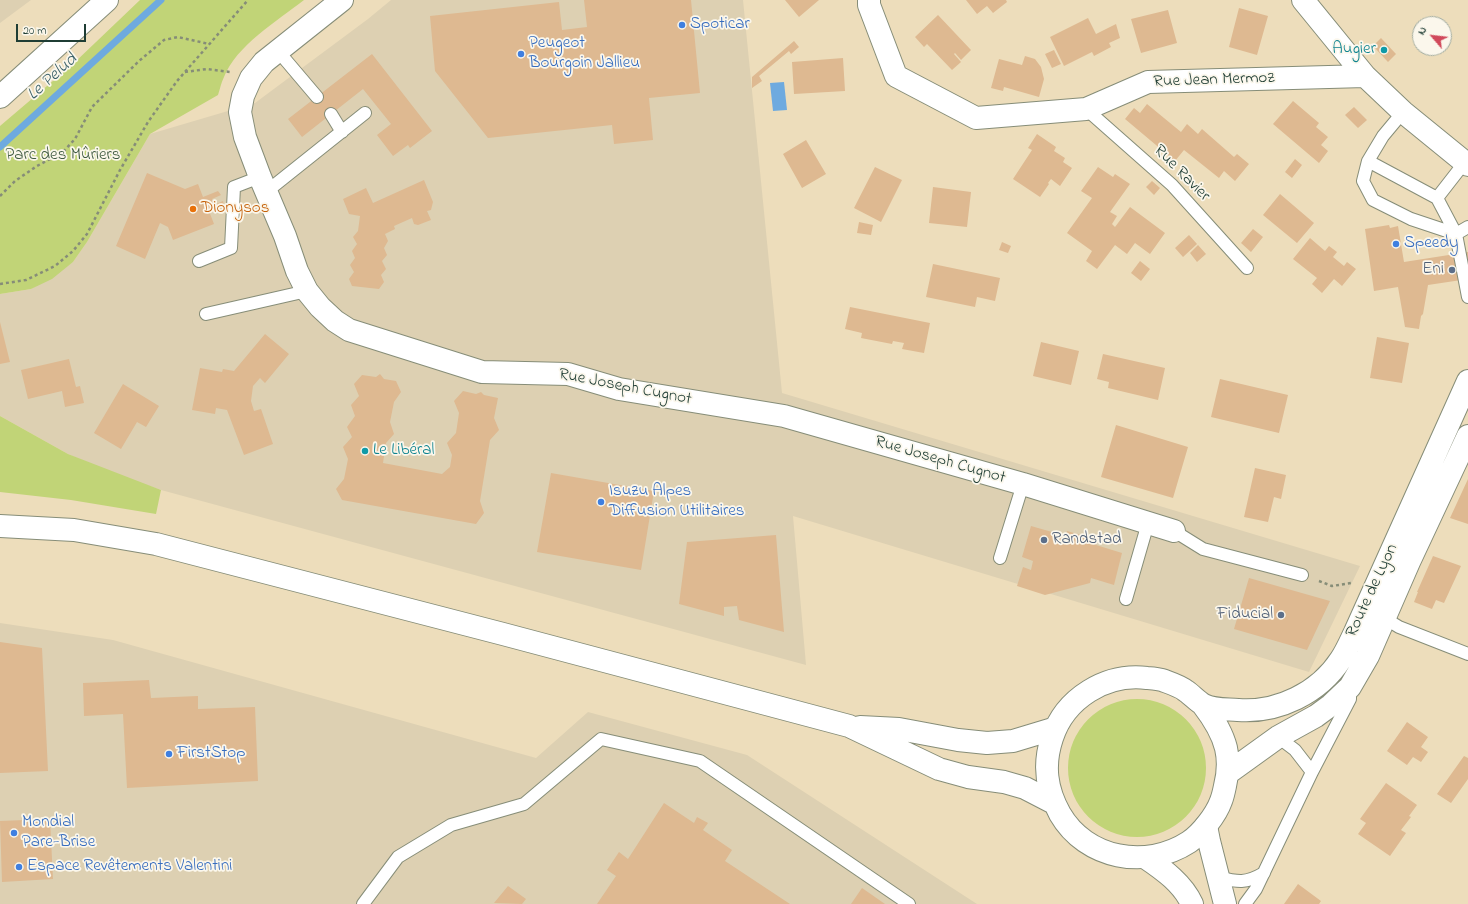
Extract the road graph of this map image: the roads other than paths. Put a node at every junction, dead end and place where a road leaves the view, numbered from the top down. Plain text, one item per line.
1 (107, 0) edge
2 (342, 0) edge
3 (1303, 0) edge
4 (873, 2) edge
5 (278, 51) junction
6 (1364, 76) junction
7 (0, 97) edge
8 (317, 97) dead end
9 (1086, 109) junction
10 (1403, 112) junction
11 (365, 113) dead end
12 (331, 114) dead end
13 (342, 132) junction
14 (1368, 161) junction
15 (1466, 163) edge
16 (263, 184) junction
17 (1437, 198) junction
18 (1468, 227) edge
19 (1456, 234) junction
20 (199, 261) dead end
21 (1247, 268) dead end
22 (307, 291) junction
23 (1468, 297) edge
24 (206, 314) dead end
25 (1468, 381) edge
26 (1468, 436) edge
27 (1023, 484) junction
28 (1148, 523) junction
29 (0, 526) edge
30 (1174, 531) joint
31 (1000, 558) dead end
32 (1302, 575) road end
33 (1126, 599) dead end
34 (1366, 608) junction
35 (1385, 619) junction
36 (1468, 654) edge
37 (1350, 687) junction
38 (1203, 705) junction
39 (849, 726) junction
40 (1056, 728) junction
41 (1278, 737) junction
42 (1312, 772) junction
43 (1228, 773) junction
44 (1054, 803) junction
45 (1206, 826) junction
46 (1146, 858) junction
47 (1264, 873) junction
48 (1217, 877) junction
49 (363, 904) edge
50 (909, 904) edge
51 (1192, 904) edge
52 (1226, 904) edge
53 (1245, 904) edge

1 - 7 main road
2 - 5 main road, Rue Joseph Cugnot
3 - 6 main road
4 - 9 main road, Rue Jean Mermoz
5 - 8 lane
5 - 16 main road, Rue Joseph Cugnot
6 - 9 main road, Rue Jean Mermoz
6 - 10 main road
9 - 21 lane, Rue Ravier
10 - 14 lane
10 - 15 main road
11 - 13 lane
12 - 13 lane
13 - 16 lane
14 - 17 lane
14 - 19 lane
15 - 17 lane
16 - 20 lane
16 - 22 main road, Rue Joseph Cugnot
17 - 19 lane
18 - 19 lane
19 - 23 lane
22 - 24 lane
22 - 27 main road, Rue Joseph Cugnot
25 - 34 main road, Route de Lyon
26 - 35 main road, Route de Lyon
27 - 28 main road, Rue Joseph Cugnot
27 - 31 lane
28 - 30 main road, Rue Joseph Cugnot
28 - 33 lane
29 - 39 main road
30 - 32 lane
34 - 35 lane
34 - 38 main road, Route de Lyon
35 - 36 lane
35 - 37 main road, Route de Lyon
37 - 41 main road, Route de Lyon
37 - 42 lane
38 - 40 main road
38 - 43 main road
39 - 40 main road
39 - 44 main road
40 - 44 main road
41 - 42 lane
41 - 43 main road, Route de Lyon
42 - 47 lane
43 - 45 main road
44 - 46 main road
45 - 46 main road
45 - 48 main road
46 - 51 main road
47 - 48 lane
47 - 53 lane
48 - 52 main road
49 - 50 lane

